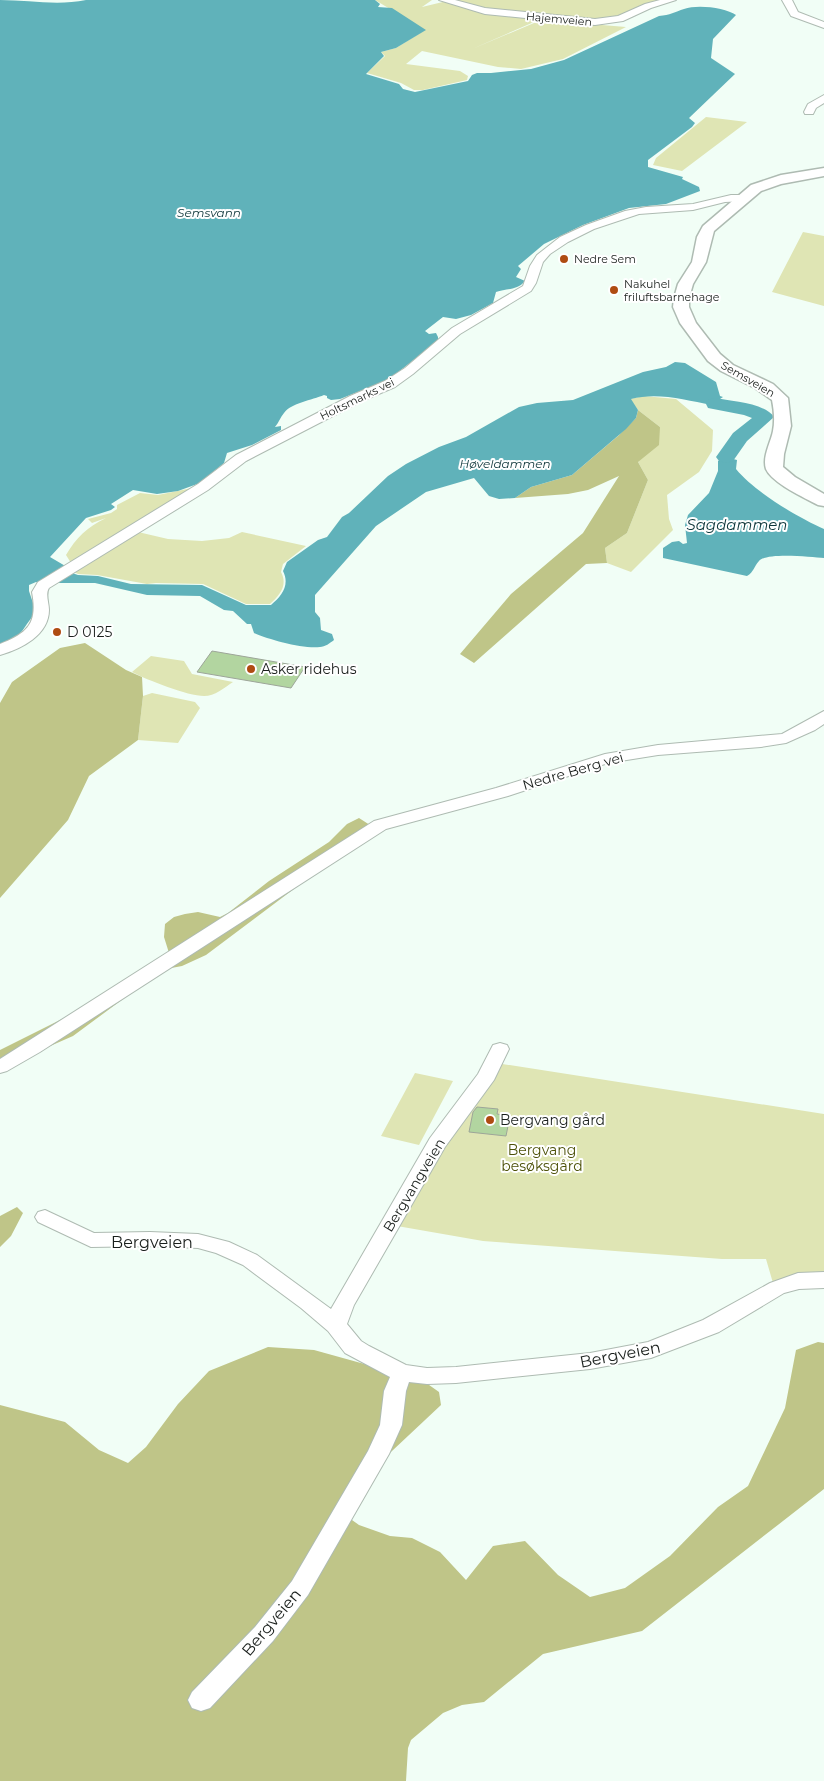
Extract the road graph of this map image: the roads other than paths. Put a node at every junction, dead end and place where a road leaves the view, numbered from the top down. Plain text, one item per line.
1 (444, 0) edge
2 (671, 0) edge
3 (787, 0) edge
4 (824, 25) edge
5 (824, 98) edge
6 (809, 112) dead end
7 (824, 172) edge
8 (745, 198) junction
9 (824, 501) edge
10 (0, 650) edge
11 (824, 716) edge
12 (500, 1049) dead end
13 (0, 1067) edge
14 (44, 1217) dead end
15 (824, 1280) edge
16 (336, 1325) junction
17 (402, 1374) junction
18 (201, 1700) dead end

1 - 2 street, Hajemveien
3 - 4 street
5 - 6 street
7 - 8 main road, Semsveien
8 - 9 main road, Semsveien
8 - 10 street, Holtsmarks vei
11 - 13 street, Nedre Berg vei
12 - 16 street, Bergvangveien
14 - 16 street, Bergveien
15 - 17 street, Bergveien
16 - 17 street, Bergveien
17 - 18 street, Bergveien

